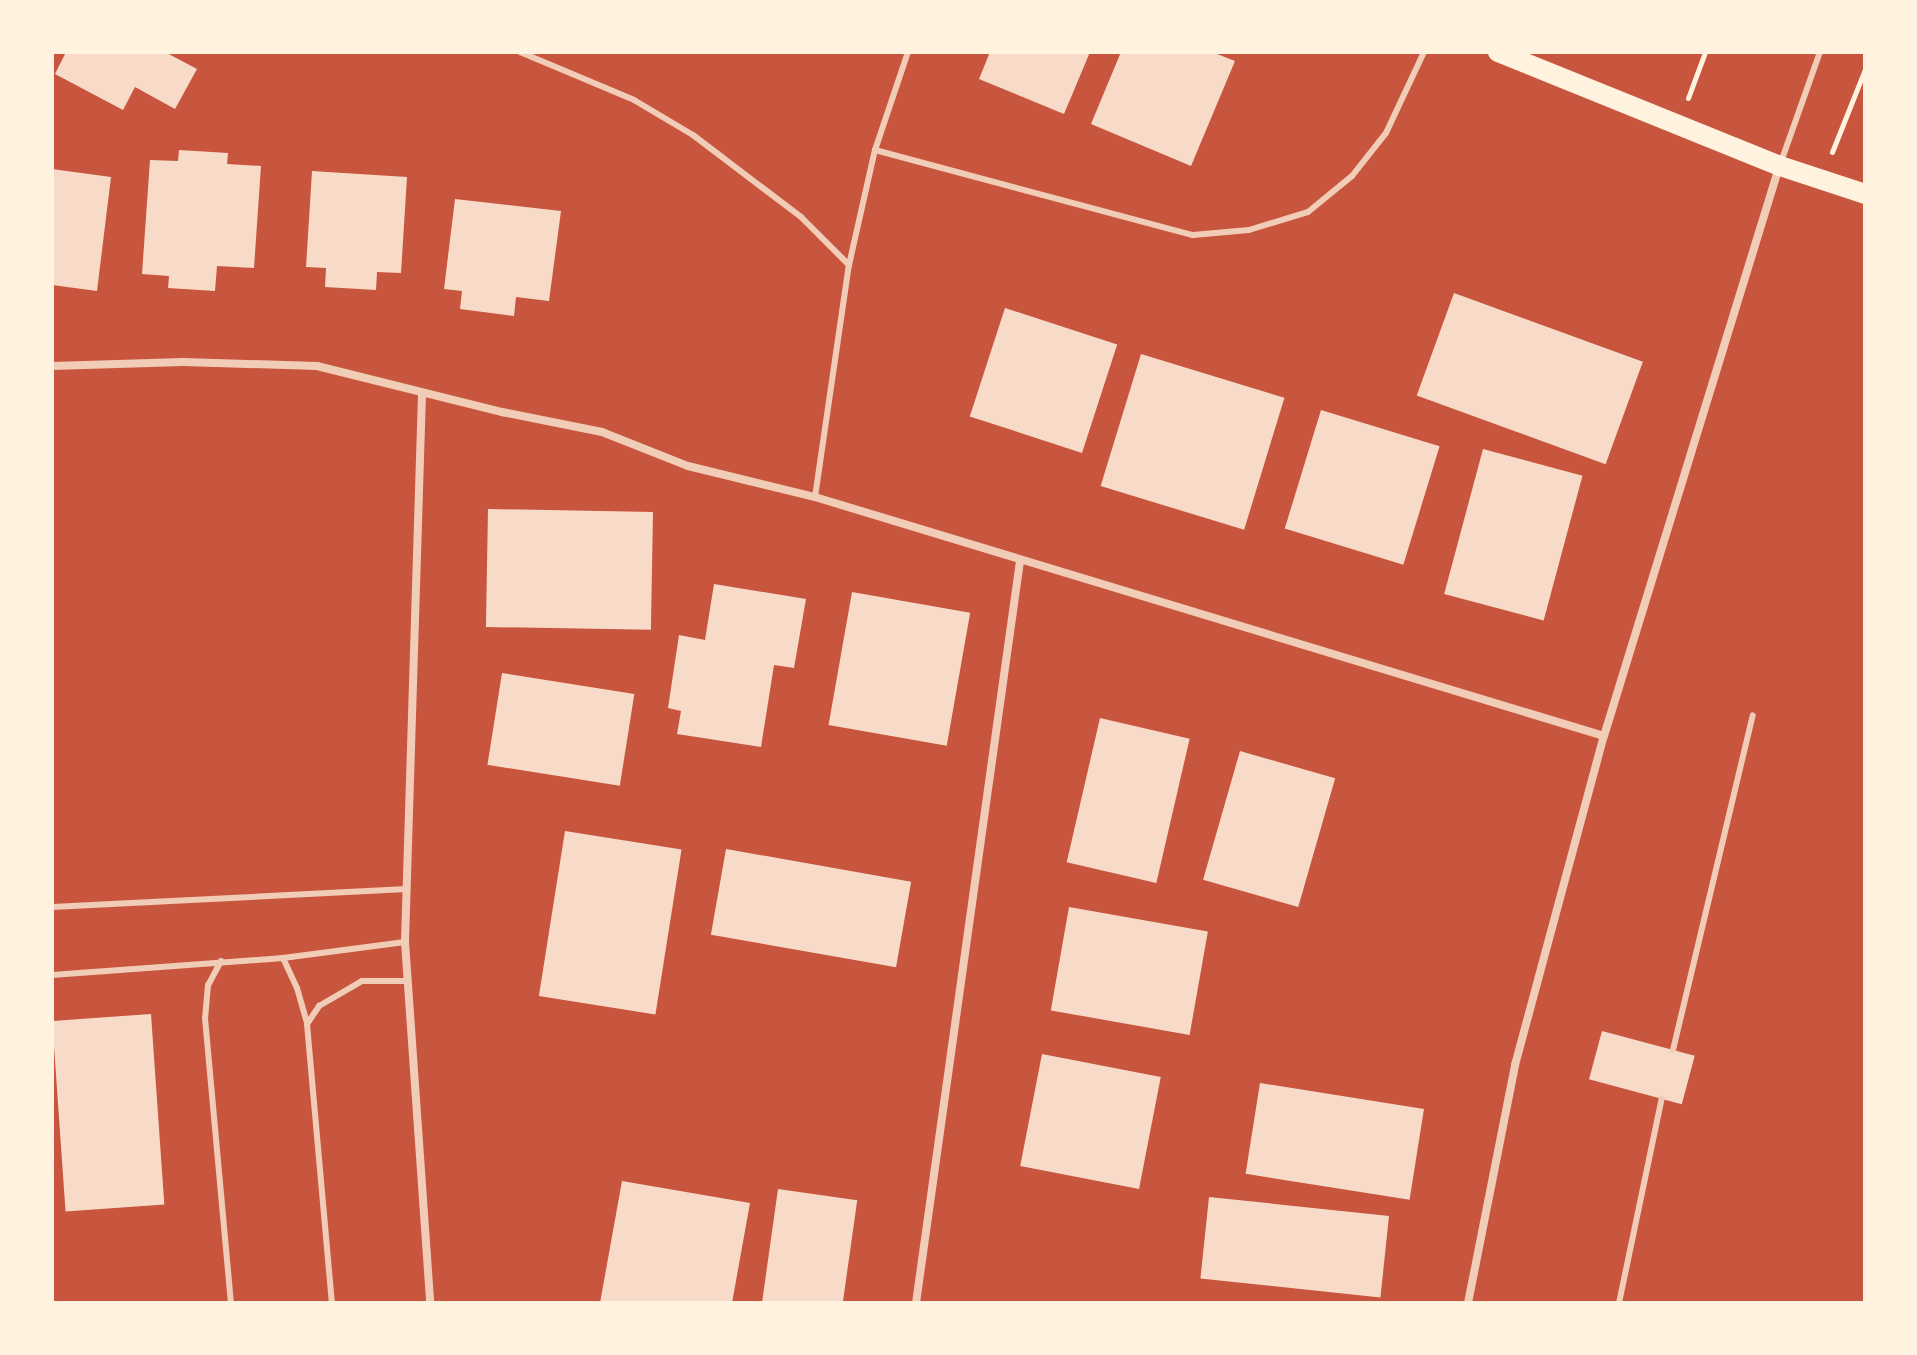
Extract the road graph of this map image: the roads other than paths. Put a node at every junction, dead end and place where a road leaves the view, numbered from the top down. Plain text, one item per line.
1 (520, 52) edge
2 (908, 52) edge
3 (1424, 52) edge
4 (1498, 52) edge
5 (1820, 52) edge
6 (875, 150) junction
7 (1780, 166) junction
8 (1865, 194) edge
9 (849, 265) junction
10 (52, 366) edge
11 (422, 394) junction
12 (815, 497) junction
13 (1020, 561) junction
14 (1753, 715) dead end
15 (1604, 736) junction
16 (407, 889) junction
17 (52, 907) edge
18 (405, 942) junction
19 (283, 958) junction
20 (221, 961) junction
21 (52, 975) edge
22 (406, 981) junction
23 (307, 1024) junction
24 (1673, 1050) dead end
25 (1662, 1098) dead end
26 (231, 1303) edge
27 (332, 1303) edge
28 (430, 1303) edge
29 (916, 1303) edge
30 (1468, 1303) edge
31 (1619, 1303) edge

1 - 9 lane
2 - 6 lane
3 - 6 lane
4 - 7 main road
5 - 7 lane
6 - 9 lane
7 - 8 main road
7 - 15 street
9 - 12 lane
10 - 11 street
11 - 12 street
11 - 16 street
12 - 13 street
13 - 15 street
13 - 29 street
14 - 24 lane
15 - 30 street
16 - 17 lane
16 - 18 street
18 - 19 lane
18 - 22 street
19 - 20 lane
19 - 23 lane
20 - 21 lane
20 - 26 lane
22 - 23 lane
22 - 28 street
23 - 27 lane
25 - 31 lane

